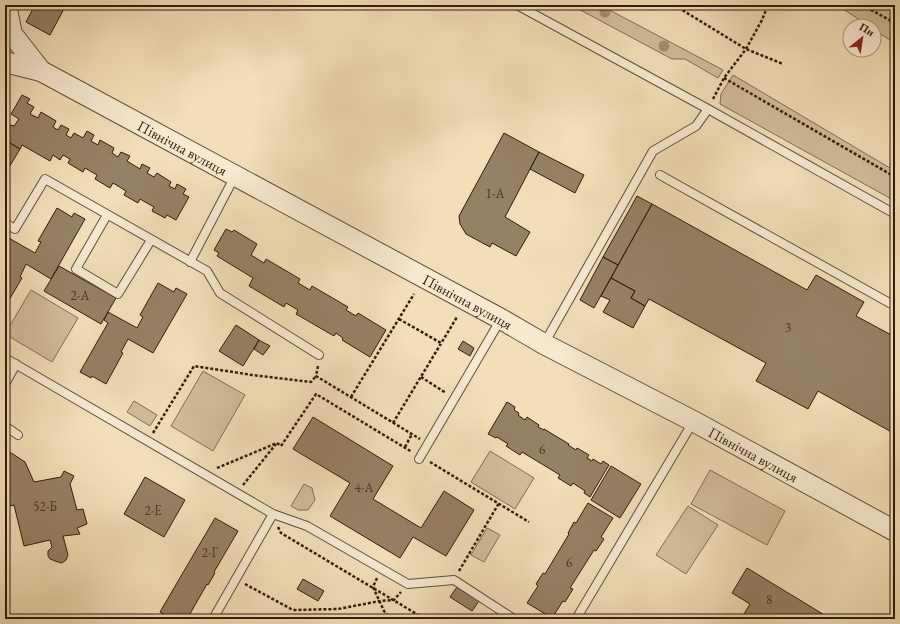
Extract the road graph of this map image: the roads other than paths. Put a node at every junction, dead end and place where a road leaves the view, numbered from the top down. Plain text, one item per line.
1 (6, 5) edge
2 (517, 5) edge
3 (5, 62) edge
4 (41, 71) junction
5 (708, 109) junction
6 (660, 175) dead end
7 (235, 176) junction
8 (895, 214) edge
9 (107, 215) junction
10 (5, 223) edge
11 (151, 240) junction
12 (190, 262) junction
13 (895, 306) edge
14 (501, 319) junction
15 (544, 344) junction
16 (319, 356) road end
17 (5, 358) edge
18 (16, 364) junction
19 (5, 384) edge
20 (693, 421) junction
21 (5, 426) edge
22 (18, 435) dead end
23 (419, 459) dead end
24 (273, 514) junction
25 (895, 531) edge
26 (213, 619) edge
27 (514, 619) edge
28 (576, 619) edge

1 - 4 street, Північна вулиця
2 - 5 lane
3 - 4 street, Північна вулиця
4 - 7 street, Північна вулиця
5 - 8 lane
5 - 15 lane
6 - 13 lane
7 - 12 lane
7 - 14 street, Північна вулиця
9 - 10 lane
9 - 11 lane
9 - 11 lane
11 - 12 lane
12 - 16 lane
14 - 15 street, Північна вулиця
14 - 23 lane
15 - 20 street, Північна вулиця
17 - 18 lane
18 - 19 lane
18 - 24 lane
20 - 25 street, Північна вулиця
20 - 28 lane
21 - 22 lane
24 - 26 lane
24 - 27 lane

